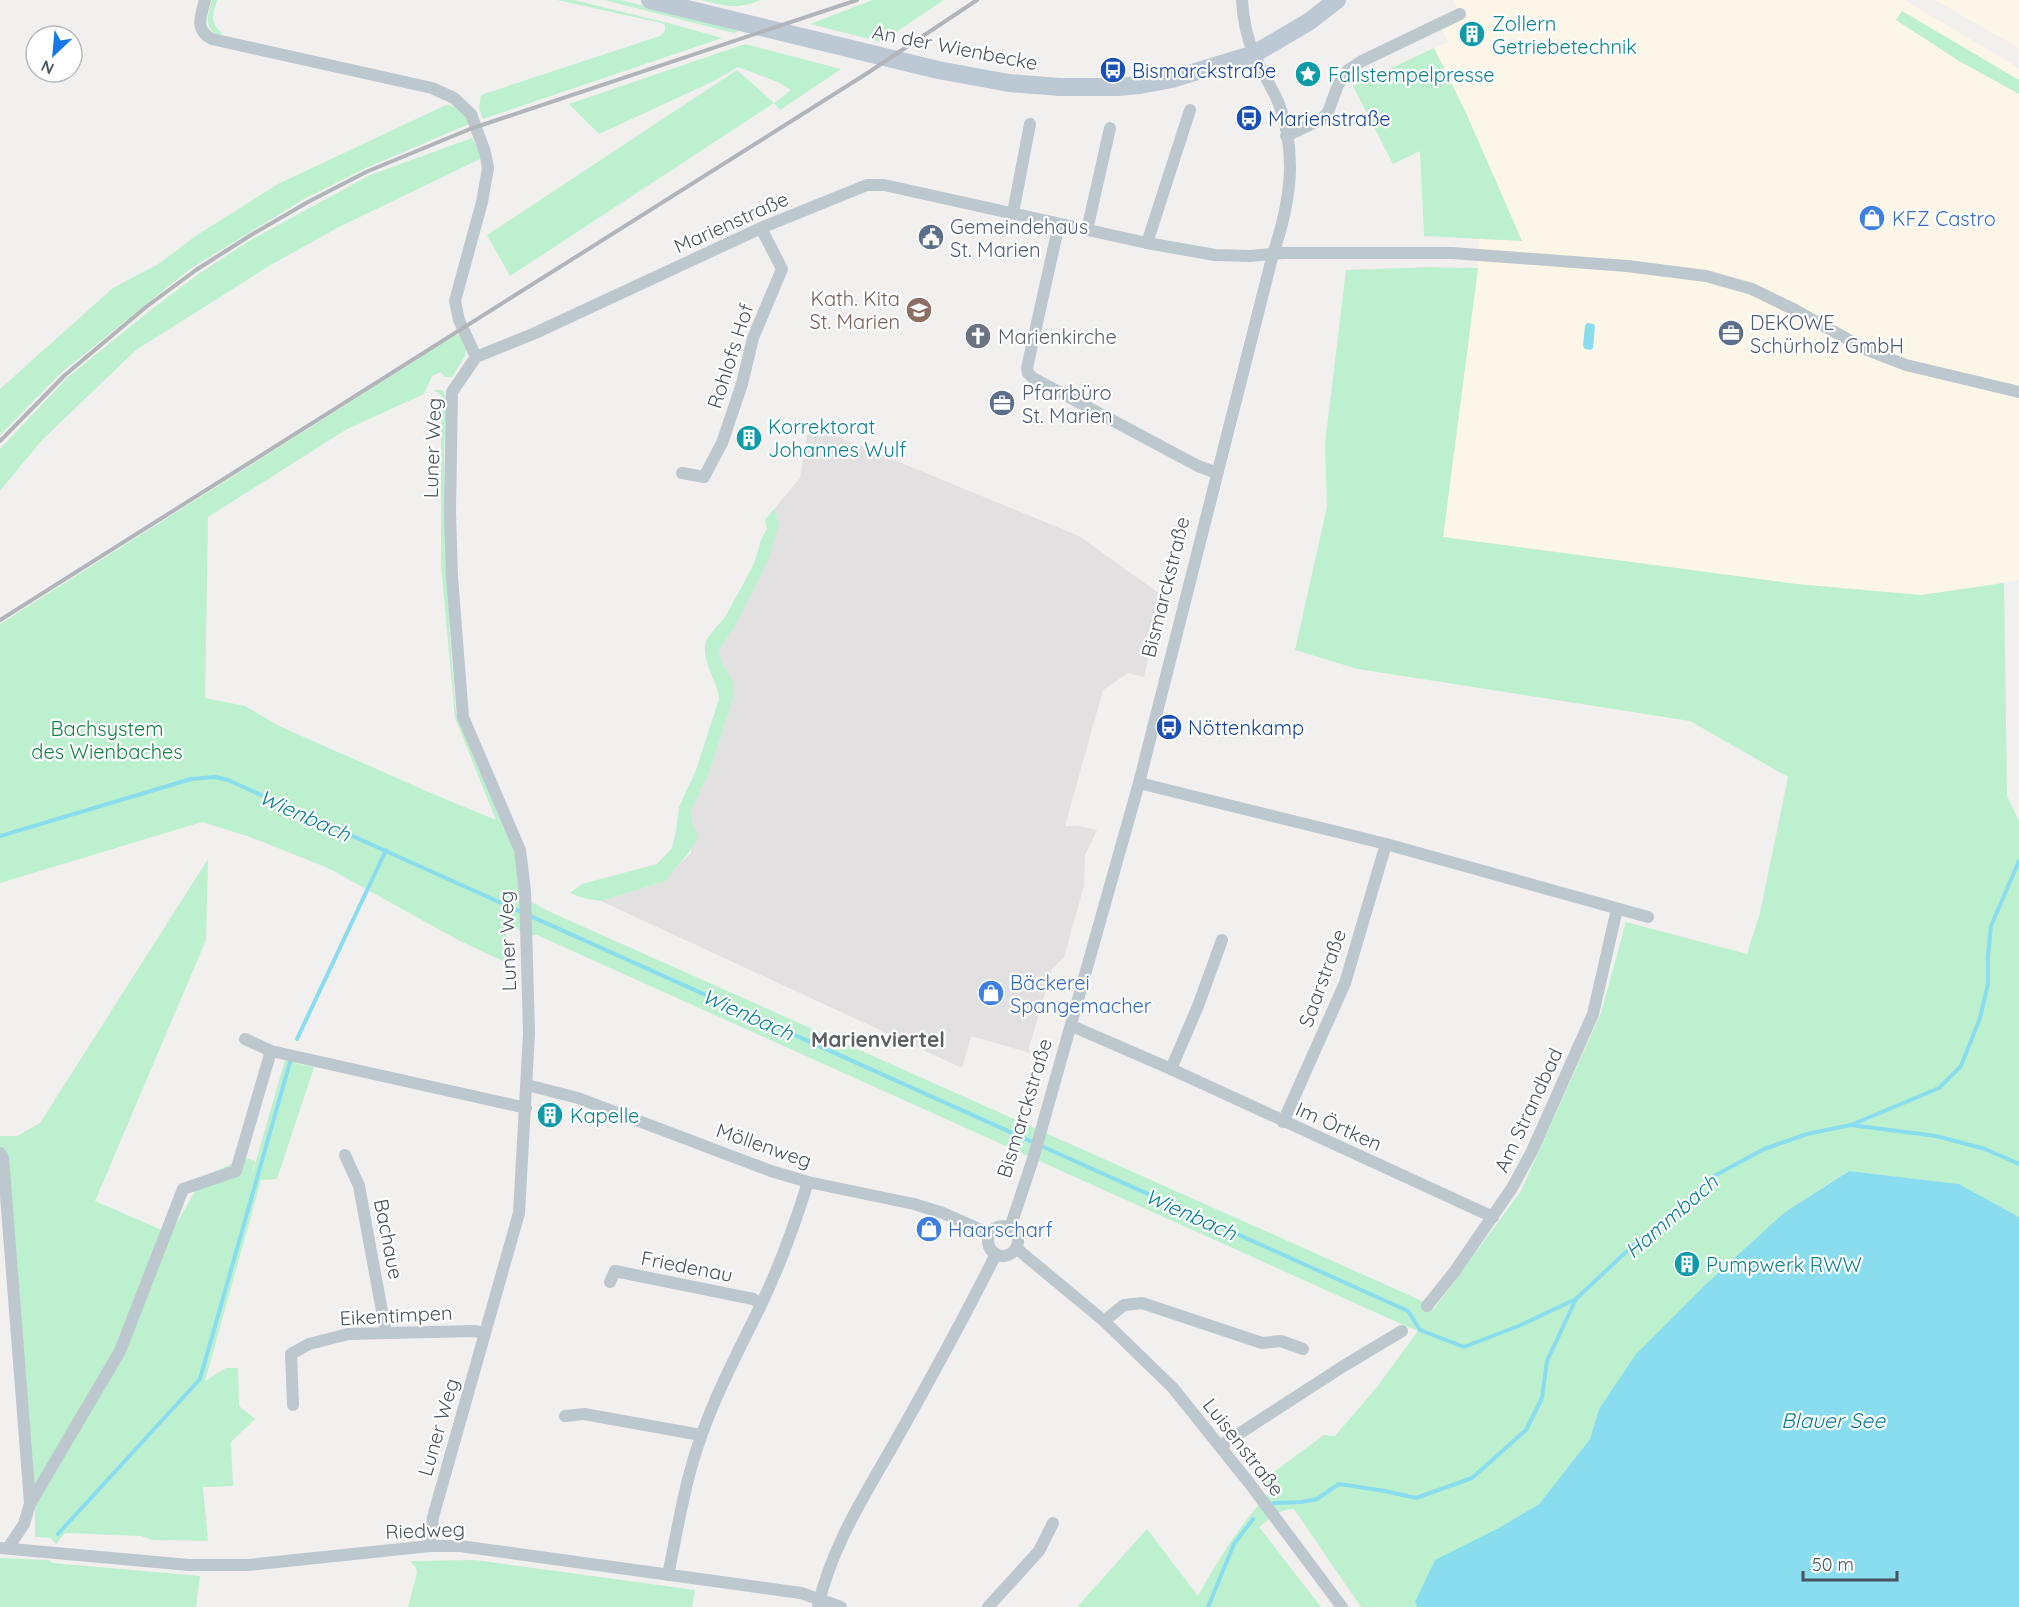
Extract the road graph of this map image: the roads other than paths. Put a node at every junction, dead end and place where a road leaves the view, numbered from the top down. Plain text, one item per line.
1 (205, 0) edge
2 (650, 0) edge
3 (1242, 0) edge
4 (1337, 0) edge
5 (1460, 14) dead end
6 (1254, 54) junction
7 (1190, 110) dead end
8 (1030, 124) dead end
9 (1110, 128) dead end
10 (1286, 136) junction
11 (1012, 213) junction
12 (1059, 224) junction
13 (761, 228) junction
14 (1087, 230) junction
15 (1147, 243) junction
16 (1273, 254) junction
17 (476, 357) junction
18 (2019, 392) edge
19 (682, 473) dead end
20 (1217, 473) junction
21 (1139, 783) junction
22 (1386, 844) junction
23 (1617, 909) junction
24 (1648, 917) dead end
25 (1222, 940) dead end
26 (1072, 1026) junction
27 (245, 1039) dead end
28 (271, 1051) junction
29 (1171, 1069) junction
30 (527, 1085) junction
31 (526, 1108) junction
32 (1283, 1122) junction
33 (0, 1153) edge
34 (345, 1155) dead end
35 (808, 1182) junction
36 (1493, 1217) junction
37 (1010, 1228) junction
38 (990, 1234) junction
39 (1016, 1248) junction
40 (996, 1254) junction
41 (610, 1282) dead end
42 (761, 1304) junction
43 (1427, 1306) dead end
44 (1104, 1321) junction
45 (1402, 1331) dead end
46 (386, 1333) junction
47 (485, 1333) junction
48 (1303, 1349) dead end
49 (293, 1405) dead end
50 (565, 1416) dead end
51 (701, 1435) junction
52 (1220, 1446) junction
53 (30, 1504) junction
54 (1053, 1523) dead end
55 (24, 1524) junction
56 (430, 1545) junction
57 (4, 1548) edge
58 (29, 1550) junction
59 (668, 1575) junction
60 (819, 1603) edge
61 (841, 1607) edge
62 (988, 1607) edge
63 (1342, 1607) edge

1 - 17 street
2 - 6 street, An der Wienbecke
3 - 6 street, Bismarckstraße
4 - 6 street
5 - 10 street
6 - 10 street, Bismarckstraße
7 - 15 street
8 - 11 street
9 - 14 street
10 - 16 street, Bismarckstraße
11 - 12 street, Marienstraße
11 - 13 street, Marienstraße
12 - 14 street, Marienstraße
12 - 20 street
13 - 17 street, Marienstraße
13 - 19 street, Rohlofs Hof
14 - 15 street, Marienstraße
15 - 16 street, Marienstraße
16 - 18 street, Marienstraße
16 - 20 street, Bismarckstraße
17 - 30 street, Luner Weg
20 - 21 street, Bismarckstraße
21 - 22 street
21 - 26 street, Bismarckstraße
22 - 23 street
22 - 32 street, Saarstraße
23 - 24 street
23 - 36 street, Am Strandbad
25 - 29 street
26 - 29 street, Im Örtken
26 - 37 street, Bismarckstraße
27 - 28 street
28 - 31 street
28 - 53 street, Riedweg
29 - 32 street, Im Örtken
30 - 31 street, Luner Weg
30 - 35 street, Möllenweg
31 - 47 street, Luner Weg
32 - 36 street, Im Örtken
33 - 53 street, Riedweg
34 - 46 street, Bachaue
35 - 38 street, Möllenweg
35 - 42 street
36 - 43 street, Am Strandbad
37 - 38 street
37 - 39 street
38 - 40 street
39 - 40 street
39 - 44 street, Luisenstraße
40 - 60 street
41 - 42 street, Friedenau
42 - 51 street
44 - 48 street
44 - 52 street, Luisenstraße
45 - 52 street
46 - 47 street, Eikentimpen
46 - 49 street, Eikentimpen
47 - 56 street, Luner Weg
50 - 51 street
51 - 59 street
52 - 63 street, Luisenstraße
53 - 55 street, Riedweg
54 - 62 street
55 - 57 street, Riedweg
55 - 58 street, Riedweg
56 - 58 street, Riedweg
56 - 59 street, Riedweg
57 - 58 street, Riedweg
59 - 60 street, Riedweg
60 - 61 street, Riedweg

